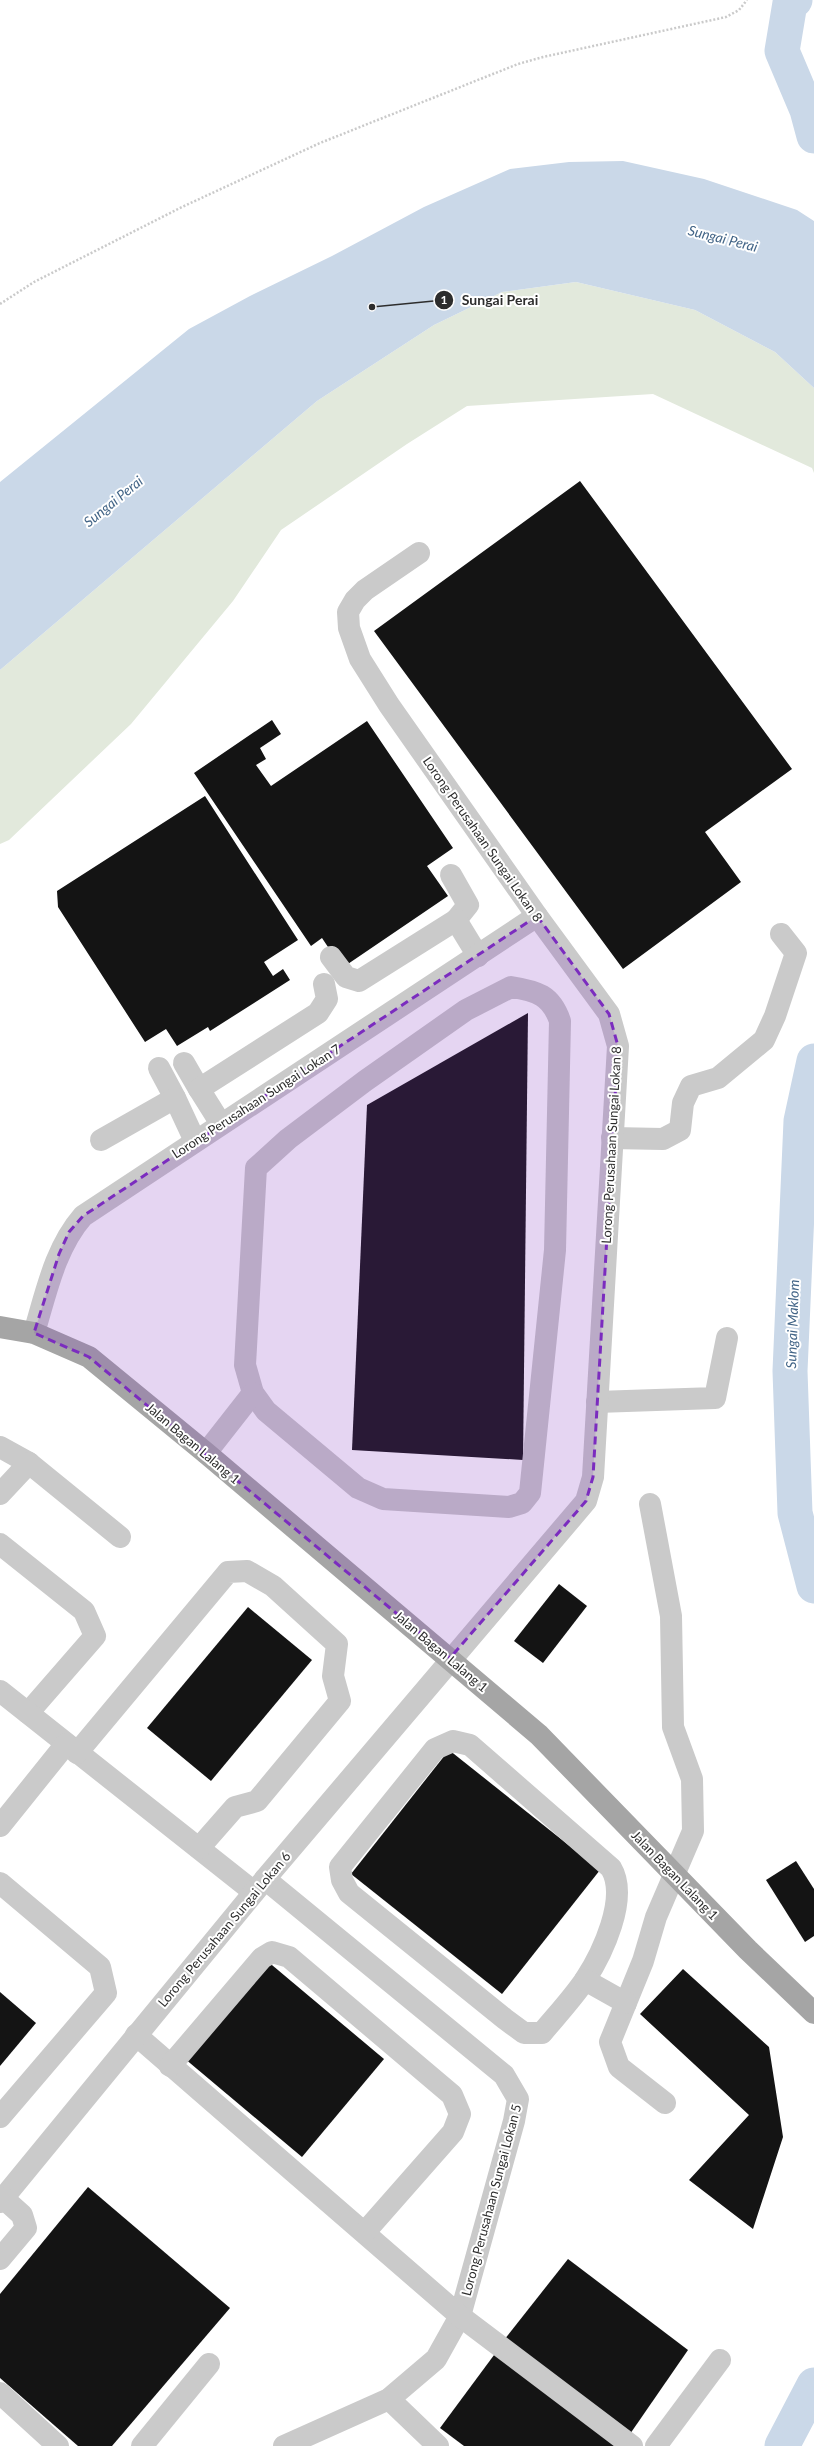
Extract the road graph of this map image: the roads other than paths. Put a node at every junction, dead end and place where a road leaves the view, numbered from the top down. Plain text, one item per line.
1 (419, 553) dead end
2 (451, 875) dead end
3 (537, 916) junction
4 (456, 920) junction
5 (781, 934) dead end
6 (478, 956) junction
7 (331, 957) dead end
8 (324, 984) dead end
9 (184, 1063) dead end
10 (160, 1068) dead end
11 (199, 1089) junction
12 (175, 1098) junction
13 (221, 1124) junction
14 (612, 1138) junction
15 (101, 1140) dead end
16 (195, 1140) junction
17 (0, 1327) edge
18 (34, 1333) junction
19 (727, 1338) dead end
20 (253, 1393) junction
21 (597, 1402) junction
22 (0, 1447) edge
23 (206, 1453) junction
24 (29, 1463) junction
25 (0, 1494) edge
26 (650, 1504) dead end
27 (120, 1537) dead end
28 (0, 1544) edge
29 (450, 1658) junction
30 (0, 1692) edge
31 (28, 1713) junction
32 (72, 1748) junction
33 (0, 1826) edge
34 (199, 1848) junction
35 (674, 1873) junction
36 (0, 1883) edge
37 (260, 1886) junction
38 (585, 1980) junction
39 (626, 2003) junction
40 (814, 2013) edge
41 (136, 2035) junction
42 (170, 2066) junction
43 (665, 2103) dead end
44 (0, 2117) edge
45 (2, 2200) edge
46 (366, 2232) junction
47 (0, 2260) edge
48 (460, 2316) junction
49 (720, 2360) dead end
50 (209, 2364) dead end
51 (0, 2393) edge
52 (388, 2399) junction
53 (58, 2446) edge
54 (142, 2446) edge
55 (284, 2446) edge
56 (438, 2446) edge
57 (632, 2446) edge
58 (656, 2446) edge

1 - 3 street, Lorong Perusahaan Sungai Lokan 8
2 - 4 street
3 - 6 street, Lorong Perusahaan Sungai Lokan 7
3 - 14 street, Lorong Perusahaan Sungai Lokan 8
4 - 6 street
4 - 7 street
5 - 14 street
6 - 13 street, Lorong Perusahaan Sungai Lokan 7
8 - 11 street
9 - 11 street
10 - 12 street
11 - 13 street
12 - 15 street
12 - 16 street
13 - 16 street, Lorong Perusahaan Sungai Lokan 7
14 - 21 street, Lorong Perusahaan Sungai Lokan 8
16 - 18 street, Lorong Perusahaan Sungai Lokan 7
17 - 18 main road, Jalan Bagan Lalang 1
18 - 23 main road, Jalan Bagan Lalang 1
19 - 21 street
20 - 20 street
20 - 23 street
21 - 29 street, Lorong Perusahaan Sungai Lokan 8
22 - 24 street
23 - 29 main road, Jalan Bagan Lalang 1
24 - 25 street
24 - 27 street
26 - 35 street
28 - 31 street
29 - 35 main road, Jalan Bagan Lalang 1
29 - 37 street, Lorong Perusahaan Sungai Lokan 6
30 - 31 street, Lorong Perusahaan Sungai Lokan 5
31 - 32 street, Lorong Perusahaan Sungai Lokan 5
32 - 33 street
32 - 34 street, Lorong Perusahaan Sungai Lokan 5
32 - 34 street
34 - 37 street, Lorong Perusahaan Sungai Lokan 5
35 - 39 street
35 - 40 main road, Jalan Bagan Lalang 1
36 - 44 street
37 - 41 street, Lorong Perusahaan Sungai Lokan 6
37 - 48 street, Lorong Perusahaan Sungai Lokan 5
38 - 38 street
38 - 39 street
39 - 43 street
41 - 42 street
41 - 45 street, Lorong Perusahaan Sungai Lokan 6
42 - 46 street
42 - 46 street
45 - 47 street
46 - 48 street
48 - 52 street, Lorong Perusahaan Sungai Lokan 5
48 - 57 street
49 - 58 street
50 - 54 street
51 - 53 street
52 - 55 street, Lorong Perusahaan Sungai Lokan 5
52 - 56 street

